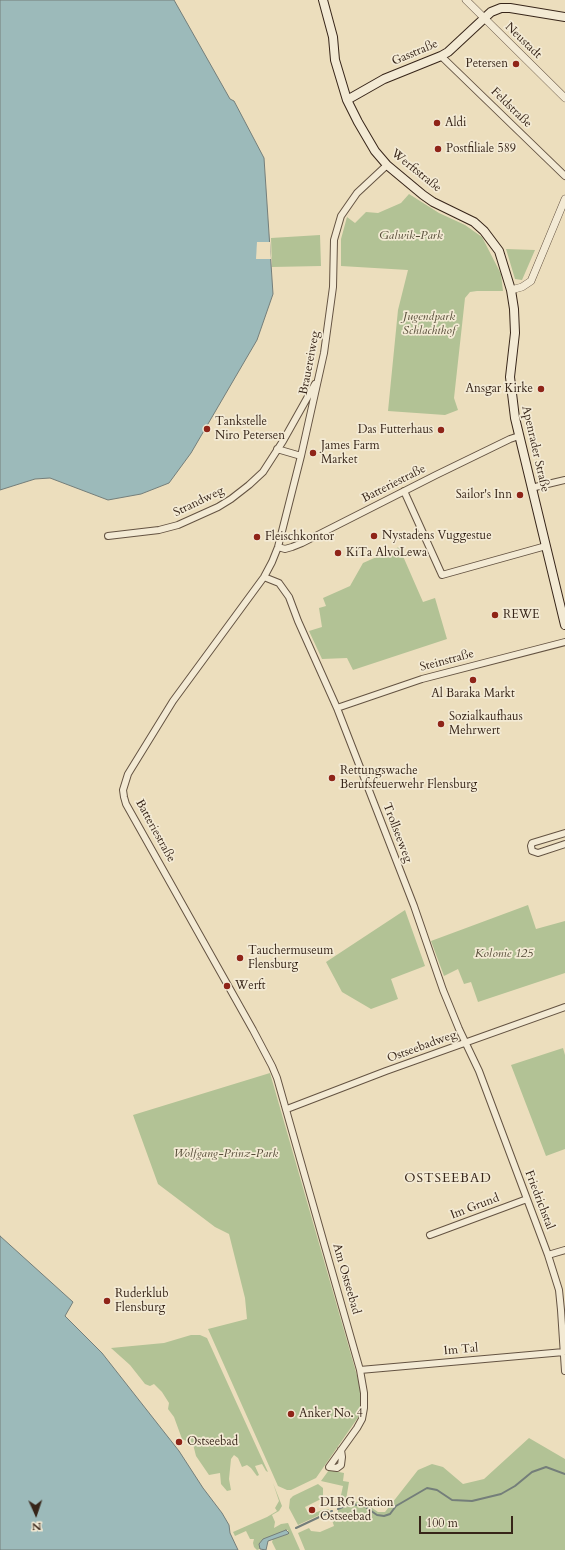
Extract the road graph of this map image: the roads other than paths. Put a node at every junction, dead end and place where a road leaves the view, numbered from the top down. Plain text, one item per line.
1 (323, 0) edge
2 (466, 0) edge
3 (484, 17) junction
4 (565, 17) edge
5 (441, 56) junction
6 (565, 98) edge
7 (347, 100) junction
8 (387, 165) junction
9 (565, 176) edge
10 (565, 199) edge
11 (511, 290) junction
12 (319, 377) junction
13 (518, 436) junction
14 (278, 449) junction
15 (301, 456) junction
16 (565, 480) edge
17 (531, 488) junction
18 (404, 491) junction
19 (108, 536) dead end
20 (546, 546) junction
21 (278, 548) junction
22 (264, 577) junction
23 (565, 625) edge
24 (565, 642) edge
25 (337, 708) junction
26 (565, 833) edge
27 (565, 844) edge
28 (565, 1007) edge
29 (466, 1042) junction
30 (287, 1109) junction
31 (527, 1199) junction
32 (430, 1235) dead end
33 (565, 1250) edge
34 (548, 1255) junction
35 (564, 1352) junction
36 (360, 1370) junction
37 (565, 1371) edge
38 (341, 1450) dead end

1 - 7 main road, Werftstraße
2 - 3 street, Neustadt
3 - 4 main road, Gasstraße
3 - 5 main road, Gasstraße
3 - 6 street, Neustadt
5 - 7 main road, Gasstraße
5 - 9 street, Feldstraße
7 - 8 main road, Werftstraße
8 - 11 main road, Werftstraße
8 - 12 street, Brauereiweg
10 - 11 street
11 - 13 main road, Apenrader Straße
12 - 14 street, Strandweg
12 - 15 street, Brauereiweg
13 - 17 main road, Apenrader Straße
13 - 18 street, Batteriestraße
14 - 15 street
14 - 19 street, Strandweg
15 - 21 street, Brauereiweg
16 - 17 street
17 - 20 main road, Apenrader Straße
18 - 20 street
18 - 21 street, Batteriestraße
20 - 23 main road, Apenrader Straße
21 - 22 street, Brauereiweg
22 - 25 street, Trollseeweg
22 - 30 street, Batteriestraße
24 - 25 street, Steinstraße
25 - 29 street, Trollseeweg
26 - 27 street
28 - 29 street, Ostseebadweg
29 - 30 street, Ostseebadweg
29 - 31 street, Friedrichstal
30 - 36 street, Am Ostseebad
31 - 32 street, Im Grund
31 - 34 street, Friedrichstal
33 - 34 street
34 - 35 street, Friedrichstal
35 - 36 street, Im Tal
35 - 37 street, Friedrichstal
36 - 38 street, Am Ostseebad

